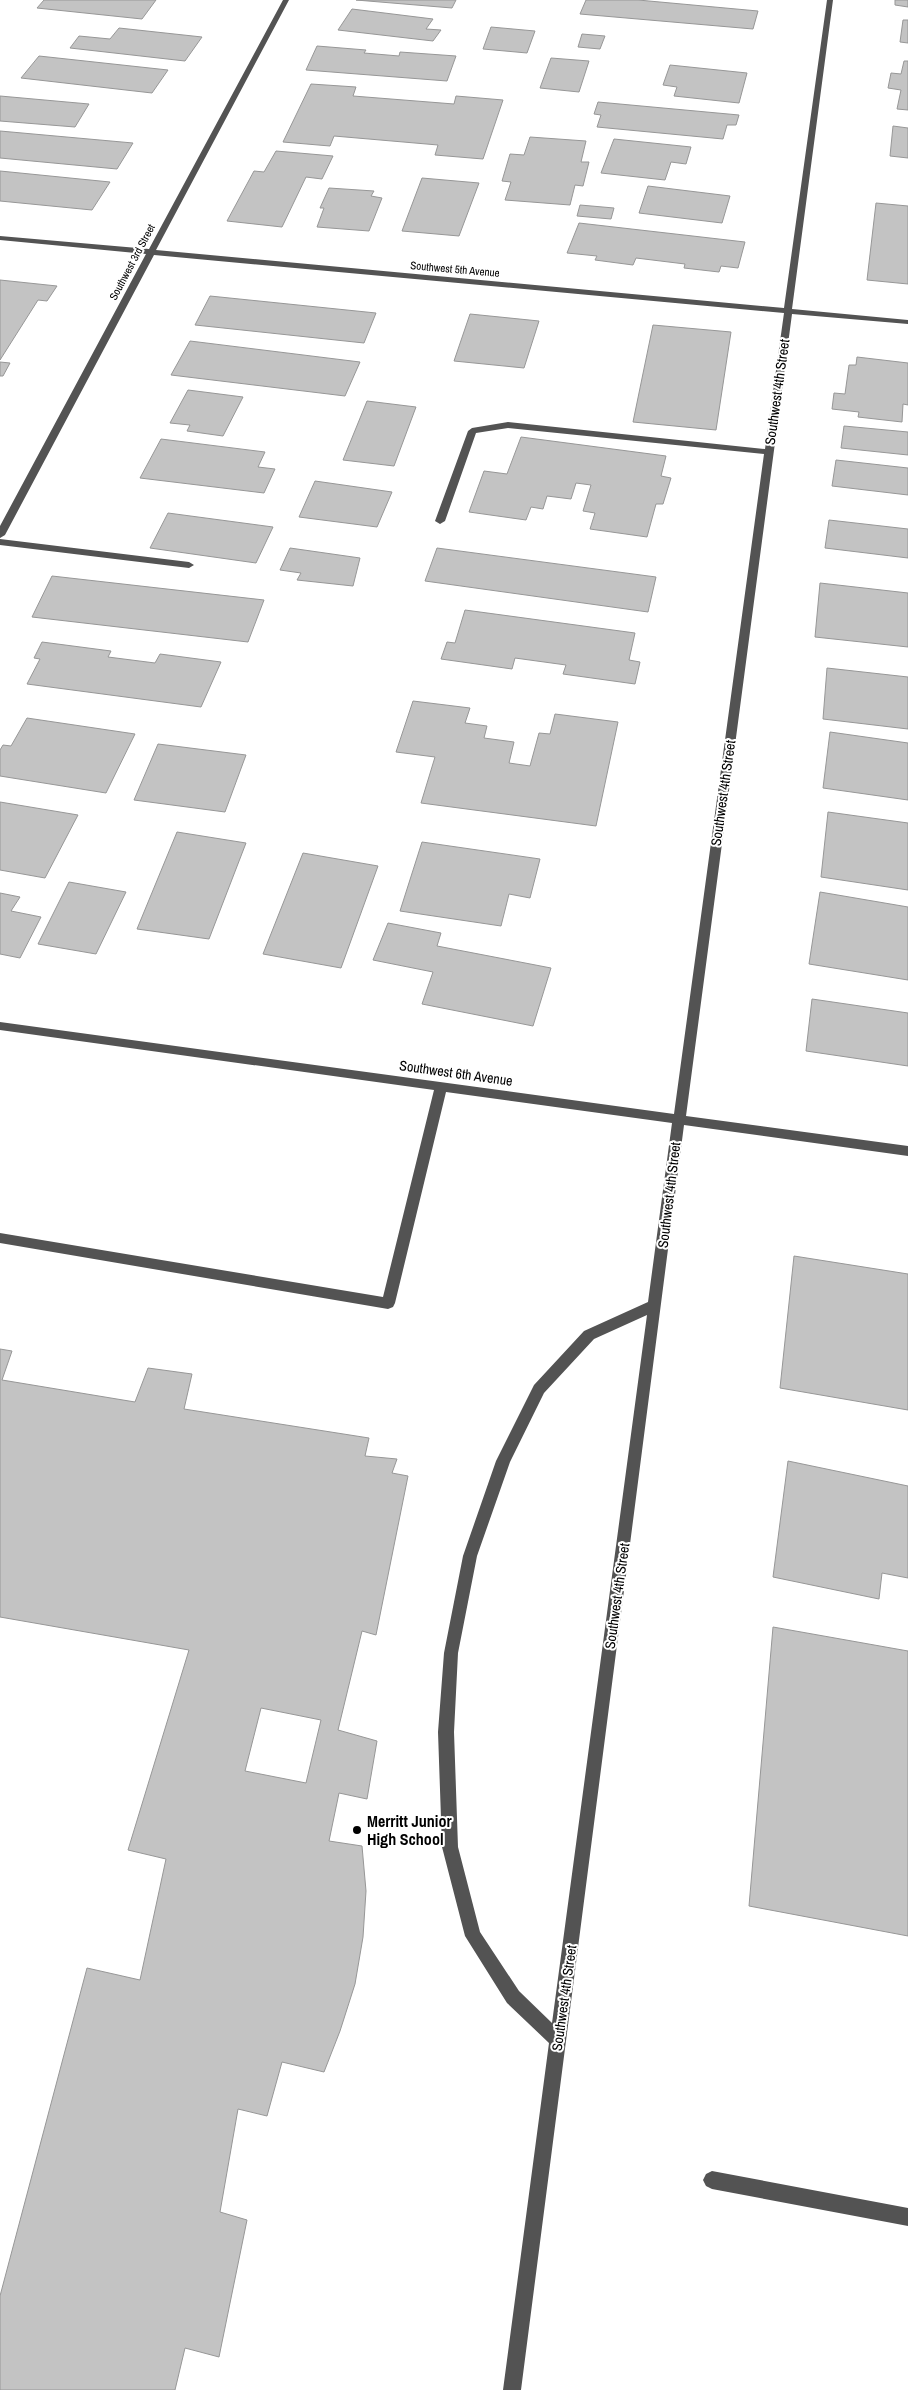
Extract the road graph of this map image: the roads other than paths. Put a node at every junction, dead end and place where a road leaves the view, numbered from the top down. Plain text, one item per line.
1 (286, 0) edge
2 (830, 0) edge
3 (0, 238) edge
4 (150, 252) junction
5 (788, 311) junction
6 (908, 322) edge
7 (769, 452) junction
8 (440, 521) dead end
9 (0, 535) edge
10 (0, 542) edge
11 (188, 565) dead end
12 (0, 1026) edge
13 (441, 1086) junction
14 (679, 1120) junction
15 (908, 1151) edge
16 (0, 1238) edge
17 (655, 1305) junction
18 (558, 2040) junction
19 (712, 2180) dead end
20 (908, 2217) edge
21 (512, 2390) edge

1 - 4 street, Southwest 3rd Street
2 - 5 street, Southwest 4th Street
3 - 4 street, Southwest 5th Avenue
4 - 5 street, Southwest 5th Avenue
4 - 9 street, Southwest 3rd Street
5 - 6 street, Southwest 5th Avenue
5 - 7 street, Southwest 4th Street
7 - 8 street
7 - 14 street, Southwest 4th Street
10 - 11 street
12 - 13 street, Southwest 6th Avenue
13 - 14 street, Southwest 6th Avenue
13 - 16 street
14 - 15 street, Southwest 6th Avenue
14 - 17 street, Southwest 4th Street
17 - 18 street, Southwest 4th Street
17 - 18 street
18 - 21 street, Southwest 4th Street
19 - 20 street

